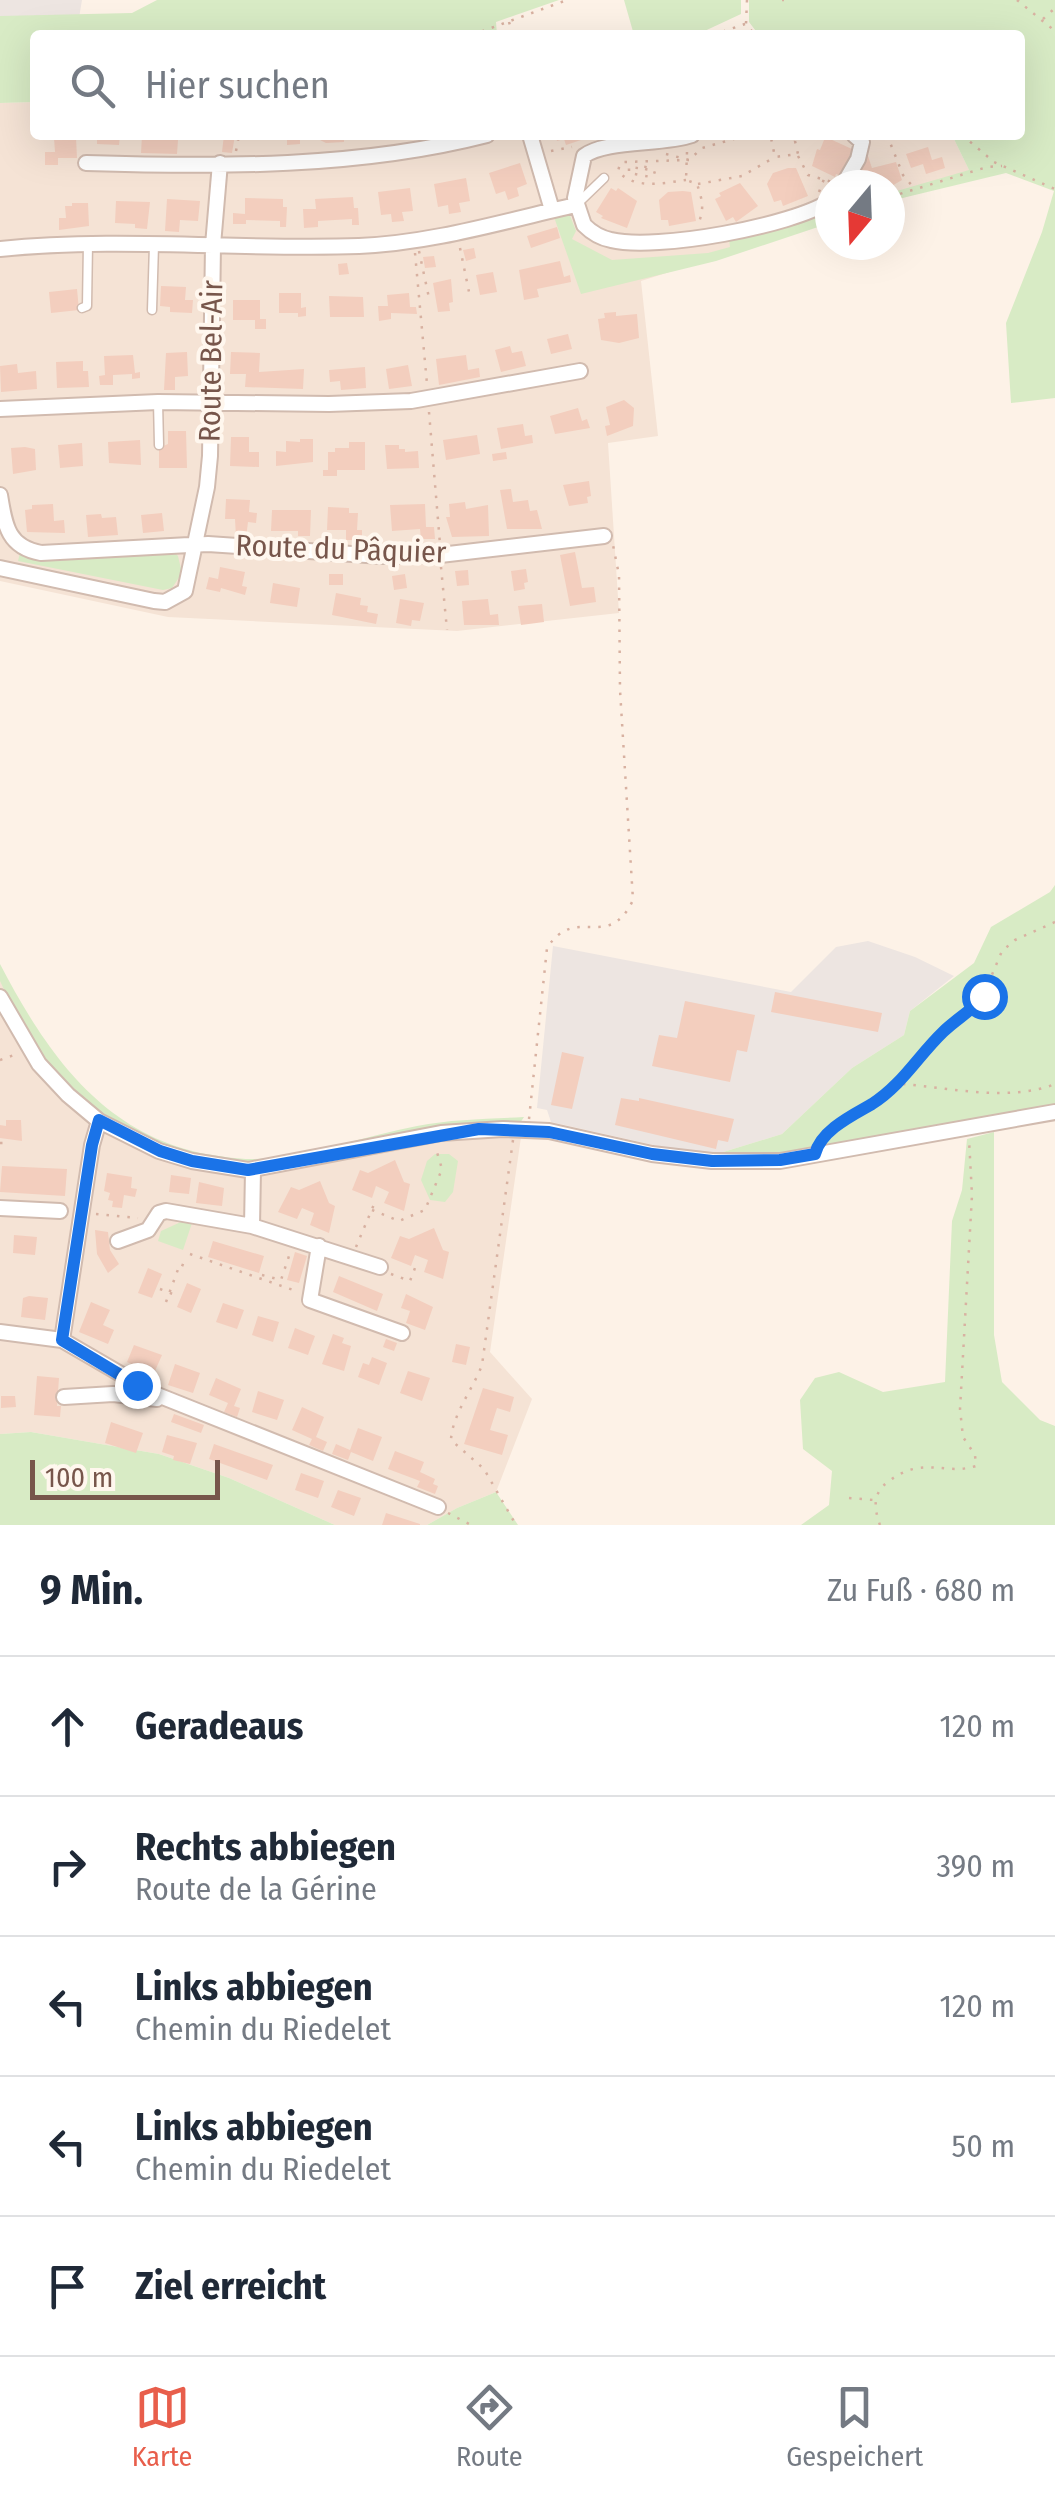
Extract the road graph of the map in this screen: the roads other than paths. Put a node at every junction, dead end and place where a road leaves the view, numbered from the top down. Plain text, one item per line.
1 (457, 140) edge
2 (533, 140) edge
3 (662, 140) edge
4 (860, 140) edge
5 (86, 163) dead end
6 (227, 163) junction
7 (851, 170) edge
8 (604, 178) dead end
9 (576, 205) junction
10 (815, 206) edge
11 (552, 210) junction
12 (88, 244) junction
13 (154, 244) junction
14 (213, 245) junction
15 (0, 250) edge
16 (82, 308) dead end
17 (152, 310) dead end
18 (580, 370) dead end
19 (158, 402) junction
20 (211, 402) junction
21 (0, 409) edge
22 (159, 446) dead end
23 (0, 496) edge
24 (604, 536) road end
25 (196, 545) junction
26 (0, 568) edge
27 (0, 997) edge
28 (1055, 1112) edge
29 (99, 1120) junction
30 (254, 1170) junction
31 (0, 1208) edge
32 (60, 1212) dead end
33 (252, 1226) junction
34 (118, 1240) dead end
35 (318, 1246) junction
36 (380, 1267) road end
37 (0, 1332) edge
38 (402, 1333) dead end
39 (62, 1340) junction
40 (64, 1397) dead end
41 (168, 1400) junction
42 (438, 1508) road end

1 - 6 street
2 - 11 street
3 - 9 street
4 - 7 street
5 - 6 street
6 - 14 street
8 - 9 lane
9 - 10 street
9 - 11 street, Route Bel-Air
11 - 14 street, Route Bel-Air
12 - 13 street
12 - 15 street
12 - 16 lane
13 - 14 street
13 - 17 lane
14 - 20 street, Route Bel-Air
18 - 20 street
19 - 20 street
19 - 21 street
19 - 22 lane
20 - 25 street, Route Bel-Air
23 - 25 street, Route du Pâquier
24 - 25 street, Route du Pâquier
25 - 26 street, Route Bel-Air
27 - 29 street
28 - 30 street
29 - 30 street
29 - 39 street
30 - 33 street
31 - 32 street
33 - 34 street
33 - 35 street
35 - 36 street
35 - 38 street
37 - 39 street
39 - 41 street
40 - 41 street
41 - 42 street

